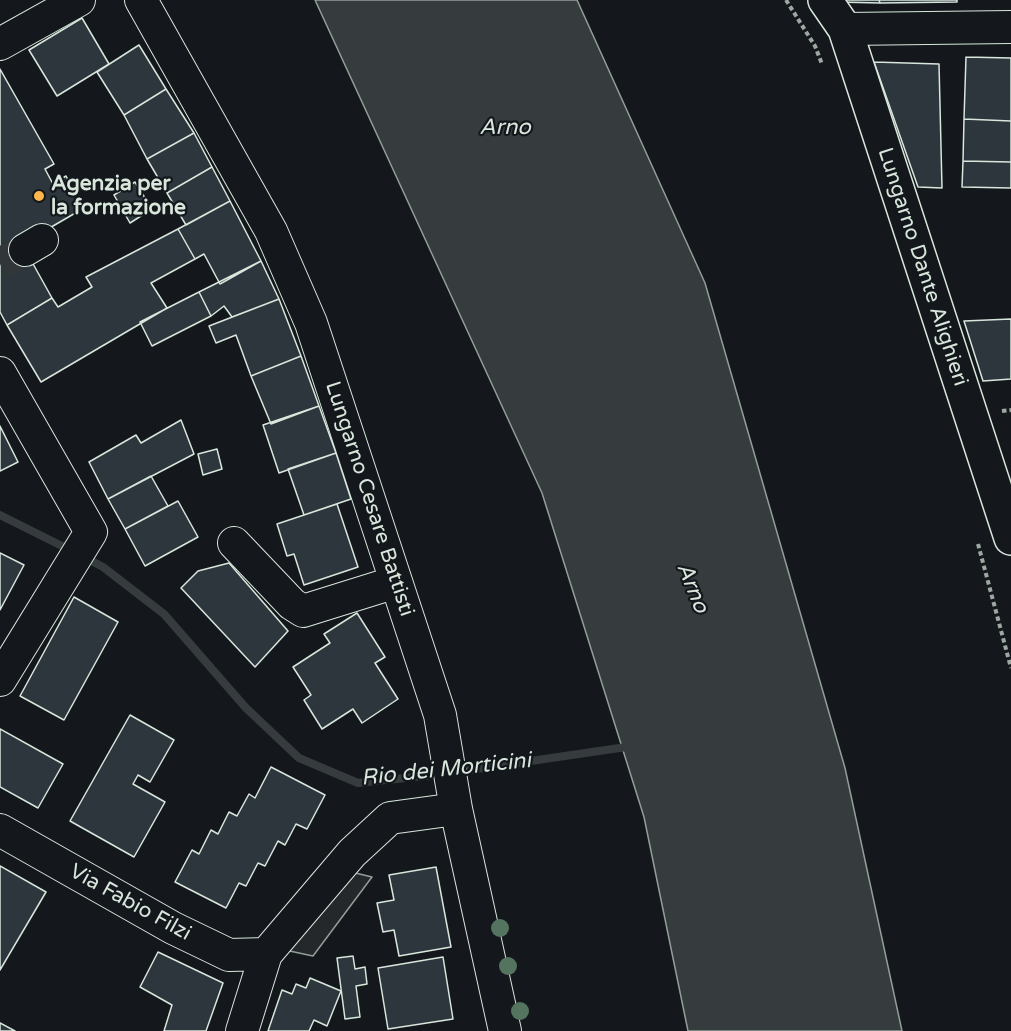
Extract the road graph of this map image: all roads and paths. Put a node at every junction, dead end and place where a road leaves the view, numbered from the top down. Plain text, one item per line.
1 (79, 0) edge
2 (141, 0) edge
3 (825, 0) edge
4 (1011, 27) edge
5 (845, 29) junction
6 (0, 44) edge
7 (0, 374) edge
8 (1011, 538) edge
9 (234, 543) dead end
10 (396, 582) junction
11 (0, 680) edge
12 (455, 803) junction
13 (0, 830) edge
14 (266, 954) junction
15 (242, 1031) edge
16 (505, 1031) edge

1 - 6 street
2 - 10 street, Lungarno Cesare Battisti
3 - 5 main road, Lungarno Dante Alighieri
4 - 5 street
5 - 8 main road, Lungarno Dante Alighieri
7 - 11 street
9 - 10 street
10 - 12 street, Lungarno Cesare Battisti
12 - 14 street
12 - 16 street, Lungarno Cesare Battisti
13 - 14 street, Via Fabio Filzi
14 - 15 street

